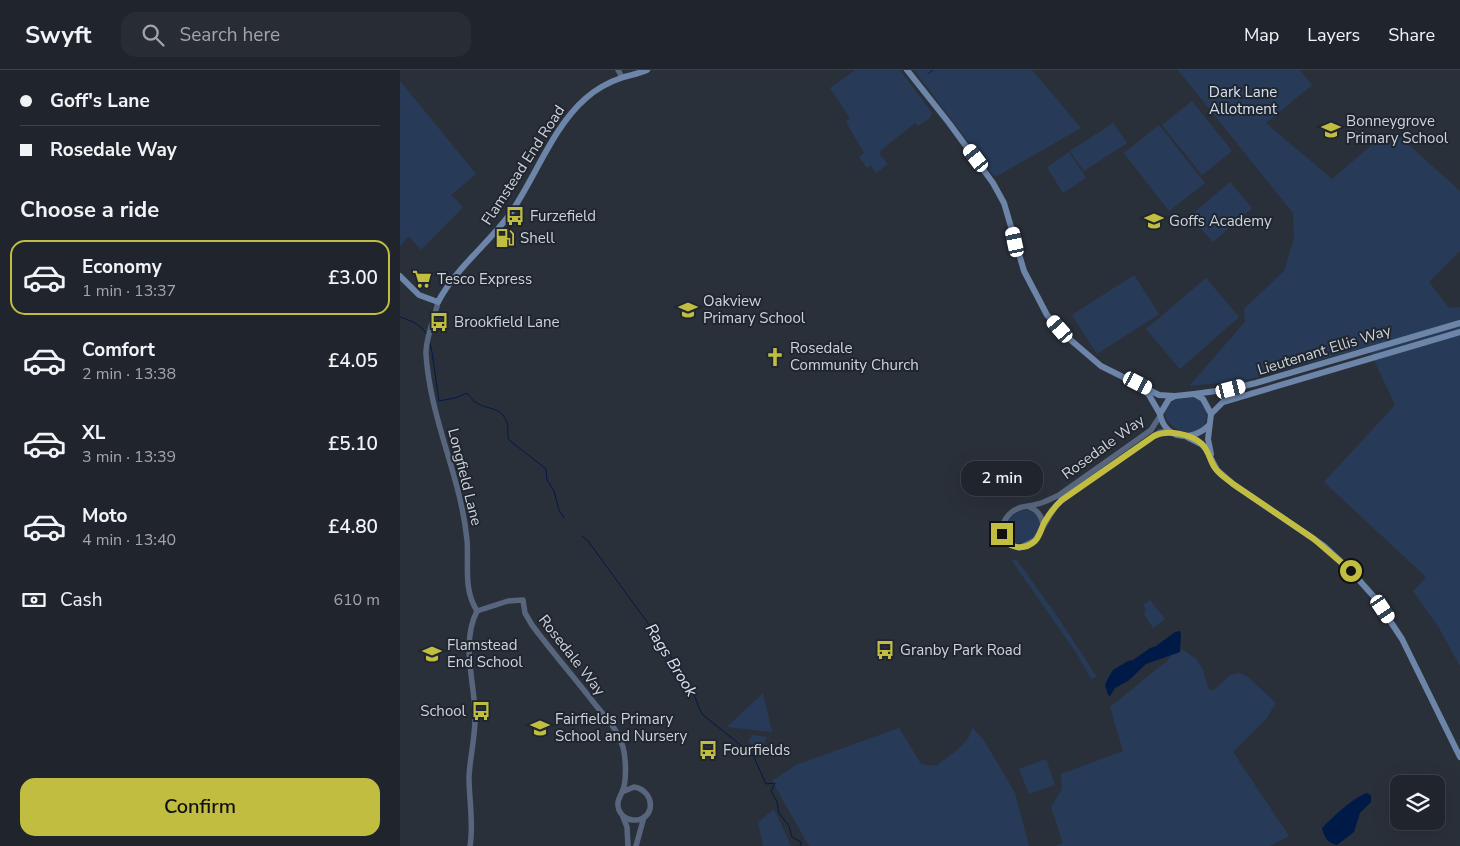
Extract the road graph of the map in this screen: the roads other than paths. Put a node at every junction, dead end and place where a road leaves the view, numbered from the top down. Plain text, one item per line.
1 (618, 70) edge
2 (647, 70) edge
3 (907, 70) edge
4 (622, 78) junction
5 (400, 276) edge
6 (438, 302) junction
7 (1460, 322) edge
8 (1460, 332) edge
9 (1138, 383) junction
10 (1194, 394) junction
11 (1175, 396) junction
12 (1211, 414) junction
13 (1160, 415) junction
14 (1209, 425) junction
15 (1171, 432) junction
16 (1187, 437) junction
17 (1212, 461) junction
18 (1029, 507) junction
19 (1043, 525) junction
20 (477, 611) junction
21 (1460, 756) edge
22 (624, 778) junction
23 (634, 787) junction
24 (622, 792) junction
25 (623, 817) junction
26 (644, 817) junction
27 (470, 846) edge
28 (628, 846) edge
29 (636, 846) edge

1 - 4 street
2 - 4 main road, Flamstead End Road
3 - 9 main road
4 - 6 main road, Flamstead End Road
5 - 6 main road
6 - 20 street, Longfield Lane
7 - 10 main road, Lieutenant Ellis Way
8 - 12 main road, Lieutenant Ellis Way
9 - 11 main road
9 - 13 main road
10 - 11 main road
10 - 12 main road
11 - 13 main road
12 - 14 main road
13 - 15 main road
13 - 18 street, Rosedale Way
14 - 16 main road
14 - 17 main road
15 - 16 main road
15 - 19 street, Rosedale Way
16 - 17 main road
17 - 21 main road
18 - 19 street
18 - 19 street, Rosedale Way
20 - 22 street, Rosedale Way
20 - 27 street
22 - 23 street
22 - 24 street, Rosedale Way
23 - 24 street
23 - 26 street
24 - 25 street, Rosedale Way
25 - 26 street
25 - 28 street, Rosedale Way
26 - 29 street

